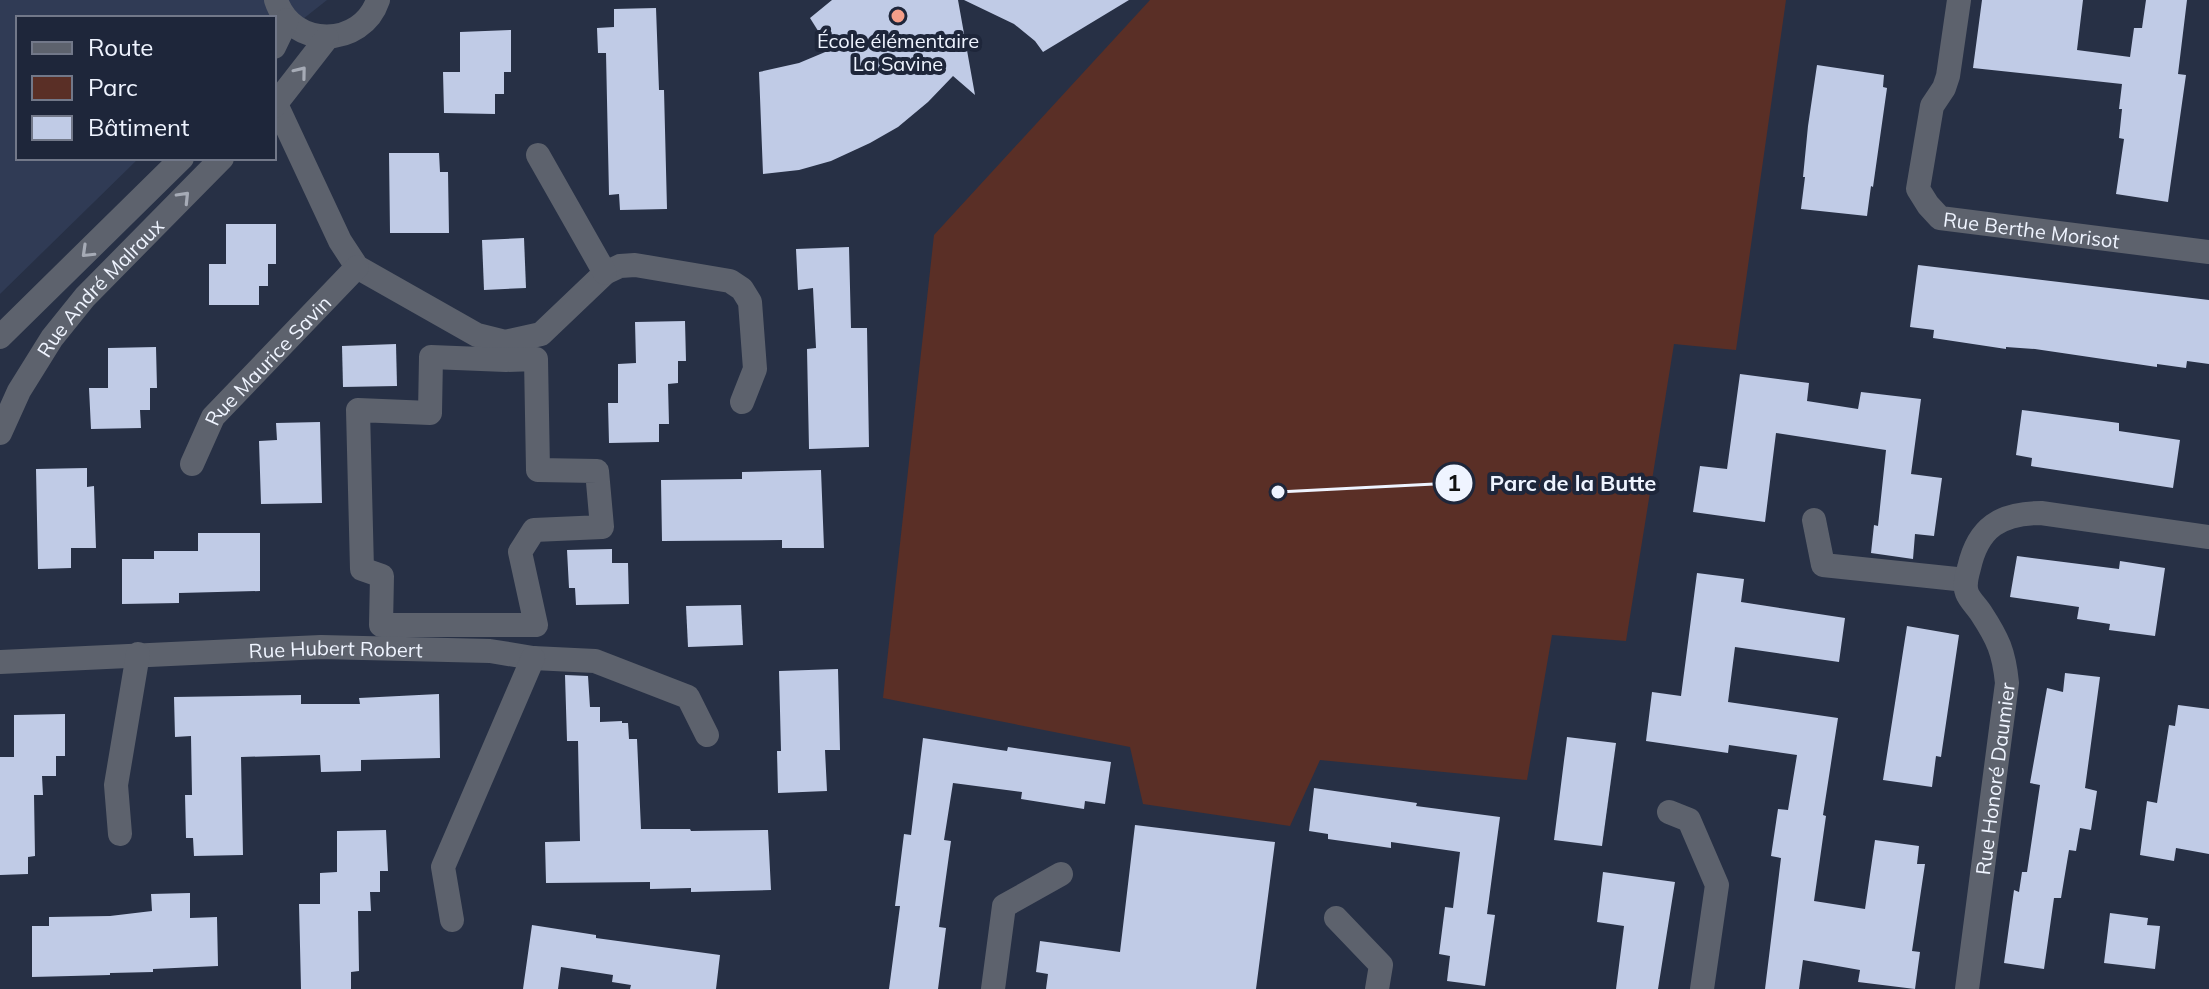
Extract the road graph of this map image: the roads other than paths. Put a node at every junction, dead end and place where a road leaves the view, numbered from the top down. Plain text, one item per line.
1 (1959, 0) edge
2 (381, 3) edge
3 (282, 10) edge
4 (276, 38) edge
5 (327, 38) junction
6 (276, 104) edge
7 (276, 107) edge
8 (538, 155) dead end
9 (180, 160) edge
10 (220, 160) edge
11 (2209, 252) edge
12 (357, 267) junction
13 (605, 273) junction
14 (0, 337) edge
15 (742, 402) dead end
16 (0, 433) edge
17 (192, 464) dead end
18 (1814, 520) dead end
19 (2209, 537) edge
20 (362, 569) joint
21 (1966, 580) junction
22 (138, 654) junction
23 (533, 658) junction
24 (0, 662) edge
25 (707, 735) dead end
26 (1669, 812) dead end
27 (120, 834) dead end
28 (1061, 874) dead end
29 (1336, 918) dead end
30 (452, 920) dead end
31 (993, 989) edge
32 (1377, 989) edge
33 (1702, 989) edge
34 (1967, 989) edge

1 - 11 street, Rue Berthe Morisot
2 - 5 street
3 - 4 street
3 - 5 street
6 -> 5 street
7 - 12 street
8 - 13 street
9 -> 14 street, Rue André Malraux
16 -> 10 street, Rue André Malraux
12 - 13 street
12 - 17 street, Rue Maurice Savin
13 - 15 street
18 - 21 street
19 - 21 street
20 - 20 street
21 - 34 street, Rue Honoré Daumier
22 - 23 street, Rue Hubert Robert
22 - 24 street, Rue Hubert Robert
22 - 27 street
23 - 25 street, Rue Hubert Robert
23 - 30 street
26 - 33 street
28 - 31 street
29 - 32 street

